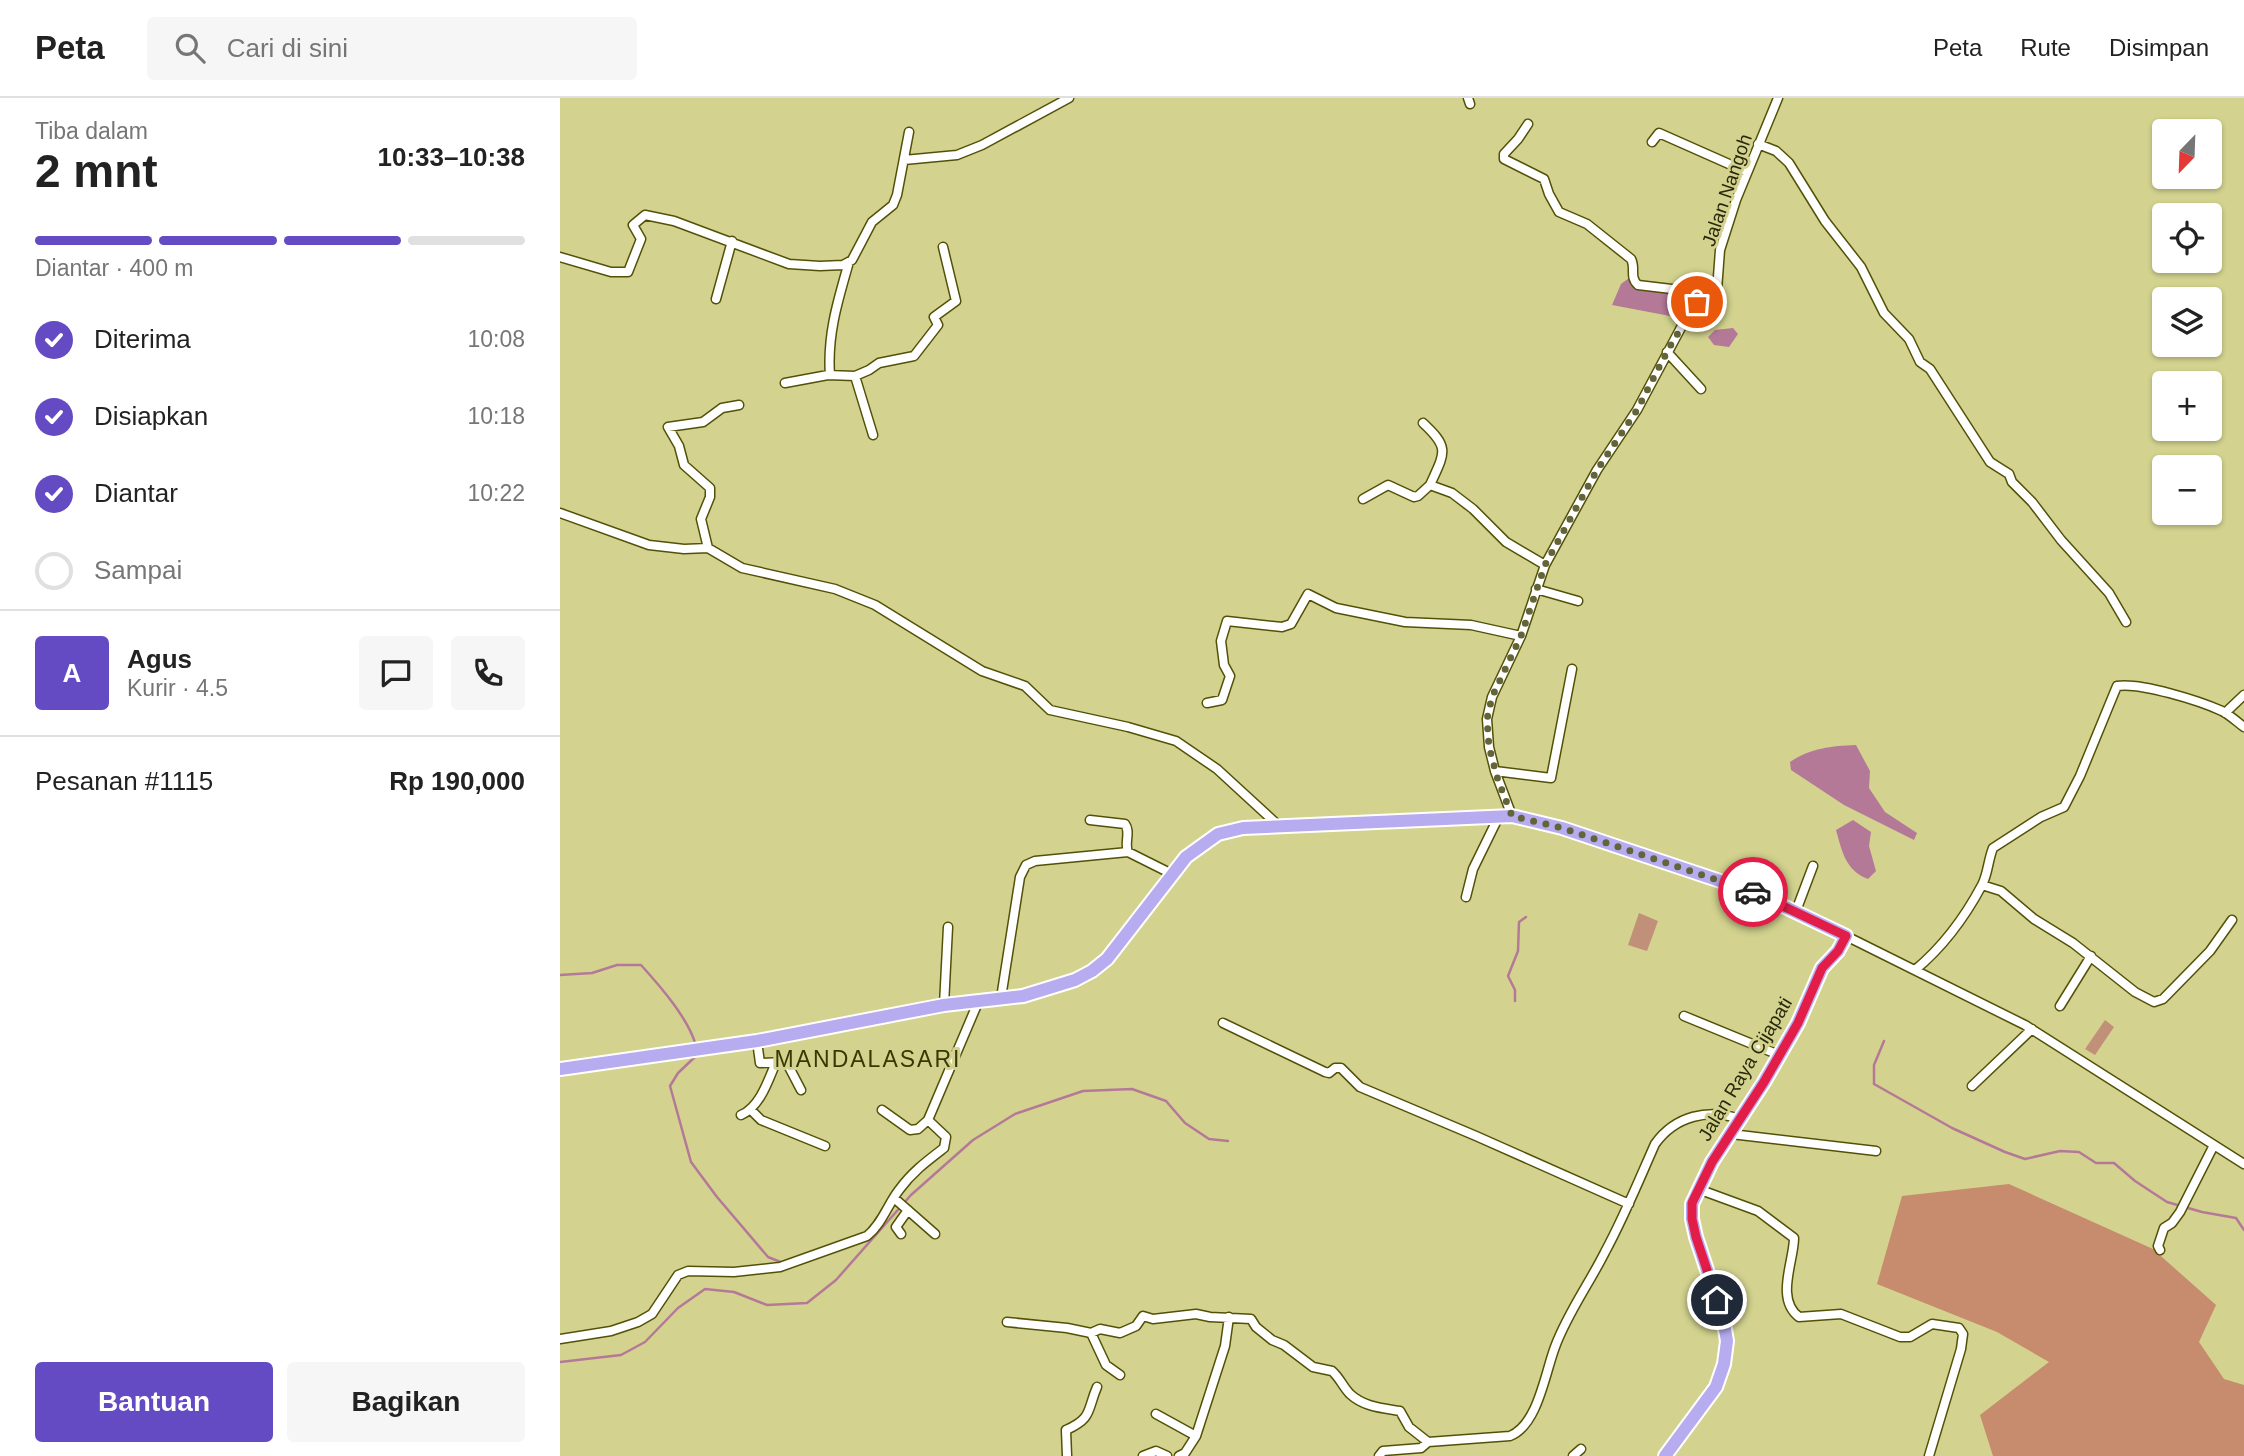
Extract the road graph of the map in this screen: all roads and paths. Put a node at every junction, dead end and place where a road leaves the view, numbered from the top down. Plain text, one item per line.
1 (1069, 98) edge
2 (1778, 98) edge
3 (1528, 124) dead end
4 (909, 132) dead end
5 (1652, 142) dead end
6 (1758, 144) junction
7 (904, 160) junction
8 (1747, 172) junction
9 (732, 241) junction
10 (943, 247) dead end
11 (560, 257) edge
12 (849, 262) junction
13 (716, 299) dead end
14 (1705, 299) junction
15 (1667, 352) junction
16 (830, 375) junction
17 (855, 376) junction
18 (785, 383) dead end
19 (1701, 388) dead end
20 (739, 405) dead end
21 (1423, 423) dead end
22 (873, 435) dead end
23 (1430, 485) junction
24 (1363, 499) dead end
25 (560, 513) edge
26 (708, 548) junction
27 (1545, 565) junction
28 (1536, 589) junction
29 (1578, 601) dead end
30 (2126, 622) dead end
31 (1521, 636) junction
32 (1572, 669) dead end
33 (2244, 695) edge
34 (1207, 703) dead end
35 (2225, 713) junction
36 (2244, 727) edge
37 (1496, 771) junction
38 (1499, 816) junction
39 (1512, 816) junction
40 (1090, 820) dead end
41 (1278, 825) junction
42 (1128, 852) junction
43 (1814, 866) dead end
44 (1172, 874) junction
45 (1982, 885) junction
46 (1466, 897) dead end
47 (1796, 912) junction
48 (2232, 920) dead end
49 (948, 927) dead end
50 (1846, 936) junction
51 (2091, 956) junction
52 (1915, 970) junction
53 (1000, 998) junction
54 (979, 1000) junction
55 (944, 1005) junction
56 (2060, 1006) dead end
57 (1684, 1016) dead end
58 (1223, 1023) dead end
59 (2032, 1029) junction
60 (757, 1041) junction
61 (1773, 1053) junction
62 (776, 1062) junction
63 (560, 1069) edge
64 (1972, 1086) dead end
65 (801, 1090) dead end
66 (750, 1109) junction
67 (882, 1110) dead end
68 (741, 1115) dead end
69 (1740, 1119) junction
70 (928, 1120) junction
71 (1731, 1134) junction
72 (2214, 1145) junction
73 (825, 1146) dead end
74 (1876, 1151) dead end
75 (2244, 1164) edge
76 (1698, 1189) junction
77 (896, 1199) junction
78 (1629, 1204) junction
79 (907, 1210) junction
80 (901, 1234) dead end
81 (935, 1234) dead end
82 (2160, 1250) dead end
83 (1229, 1317) junction
84 (1007, 1322) dead end
85 (1091, 1333) junction
86 (560, 1339) edge
87 (1120, 1375) dead end
88 (1097, 1387) dead end
89 (1156, 1414) dead end
90 (1196, 1436) junction
91 (1428, 1442) junction
92 (1581, 1449) dead end
93 (1067, 1456) edge
94 (1143, 1456) edge
95 (1167, 1456) edge
96 (1178, 1456) edge
97 (1379, 1456) edge
98 (1573, 1456) edge
99 (1665, 1456) edge
100 (1929, 1456) edge

1 - 7 street
2 - 6 street, Jalan Nangoh
3 - 14 street
4 - 7 street
5 - 8 street
6 - 8 street, Jalan Nangoh
6 - 30 street
7 - 12 street
8 - 14 street, Jalan Nangoh
9 - 11 street
9 - 12 street
9 - 13 street
10 - 17 street
12 - 16 street
14 - 15 street, Jalan Nangoh
15 - 19 street
15 - 27 street, Jalan Nangoh
16 - 17 street
16 - 18 street
17 - 22 street
20 - 26 street
21 - 23 street
23 - 24 street
23 - 27 street
25 - 26 street
26 - 41 street
27 - 28 street, Jalan Nangoh
28 - 29 street
28 - 31 street, Jalan Nangoh
31 - 34 street
31 - 37 street, Jalan Nangoh
32 - 37 street
33 - 35 street
35 - 36 street
35 - 45 street
37 - 39 street, Jalan Nangoh
38 - 39 main road
38 - 41 main road
38 - 46 street
39 - 47 main road
40 - 42 street
41 - 44 main road
42 - 44 street
42 - 53 street
43 - 47 street
44 - 53 main road
45 - 51 street
45 - 52 street
47 - 50 main road
48 - 51 street
49 - 55 street
50 - 52 street
50 - 61 main road, Jalan Raya Cijapati
51 - 56 street
52 - 59 street
53 - 54 main road
54 - 55 main road
54 - 70 street
55 - 60 main road
57 - 61 street
58 - 78 street
59 - 64 street
59 - 72 street
60 - 62 street
60 - 63 main road
61 - 69 main road, Jalan Raya Cijapati
62 - 65 street
62 - 66 street
66 - 68 street
66 - 73 street
67 - 70 street
69 - 71 main road, Jalan Raya Cijapati
69 - 78 street
70 - 77 street
71 - 74 street
71 - 76 main road, Jalan Raya Cijapati
72 - 75 street
72 - 82 street
76 - 99 main road, Jalan Raya Cijapati
76 - 100 street
77 - 79 street
77 - 86 street
78 - 91 street
79 - 80 street
79 - 81 street
83 - 85 street
83 - 90 street
83 - 91 street
84 - 85 street
85 - 87 street
88 - 93 street
89 - 90 street
90 - 96 street
91 - 97 street
92 - 98 street
94 - 95 street

